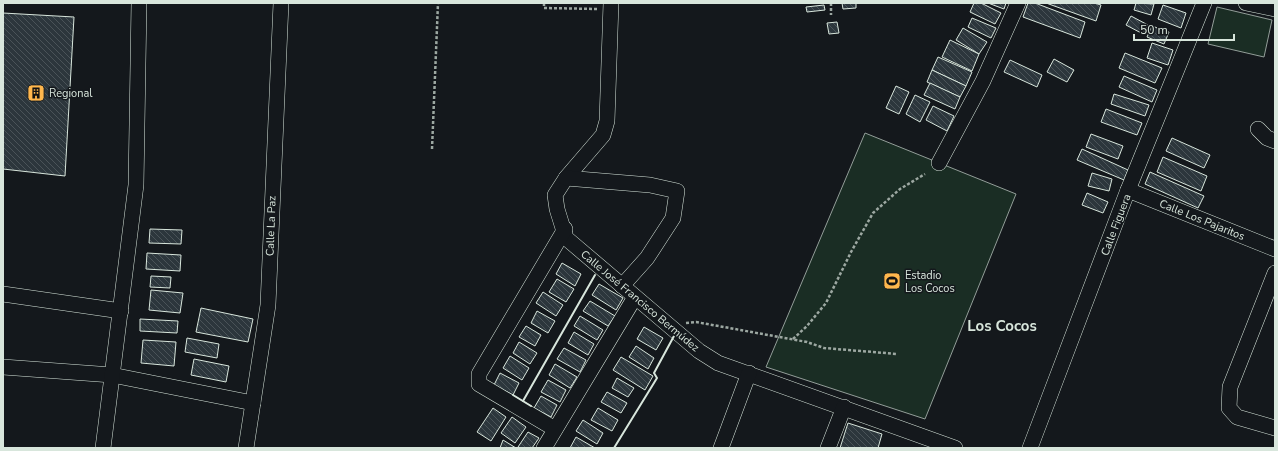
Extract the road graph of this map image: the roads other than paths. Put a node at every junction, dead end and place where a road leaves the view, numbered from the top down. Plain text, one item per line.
1 (139, 3) edge
2 (280, 3) edge
3 (1018, 3) edge
4 (1204, 3) edge
5 (1246, 3) edge
6 (611, 6) edge
7 (1275, 9) edge
8 (1258, 129) dead end
9 (1275, 141) edge
10 (939, 163) dead end
11 (566, 178) junction
12 (1128, 190) junction
13 (565, 229) junction
14 (1275, 249) edge
15 (1275, 273) edge
16 (622, 286) junction
17 (3, 294) edge
18 (635, 297) junction
19 (121, 311) junction
20 (3, 367) edge
21 (749, 373) junction
22 (112, 375) junction
23 (253, 403) junction
24 (844, 407) junction
25 (1275, 428) edge
26 (555, 429) junction
27 (103, 448) edge
28 (246, 448) edge
29 (544, 448) edge
30 (721, 448) edge
31 (828, 448) edge
32 (955, 448) edge
33 (1030, 448) edge

1 - 19 street
2 - 23 street, Calle La Paz
3 - 10 street
4 - 12 street, Calle Figuera
5 - 7 street
6 - 11 street, Calle José Francisco Bermúdez
8 - 9 street
11 - 13 street, Calle José Francisco Bermúdez
11 - 16 street
12 - 14 street, Calle Los Pajaritos
12 - 33 street, Calle Figuera
13 - 16 street, Calle José Francisco Bermúdez
13 - 26 street
15 - 25 street
16 - 18 street, Calle José Francisco Bermúdez
17 - 19 street
18 - 21 street, Calle José Francisco Bermúdez
18 - 26 street
19 - 22 street
20 - 22 street
21 - 24 street, Calle José Francisco Bermúdez
21 - 30 street
22 - 23 street
22 - 27 street
23 - 28 street, Calle La Paz
24 - 31 street
24 - 32 street, Calle José Francisco Bermúdez
26 - 29 street

